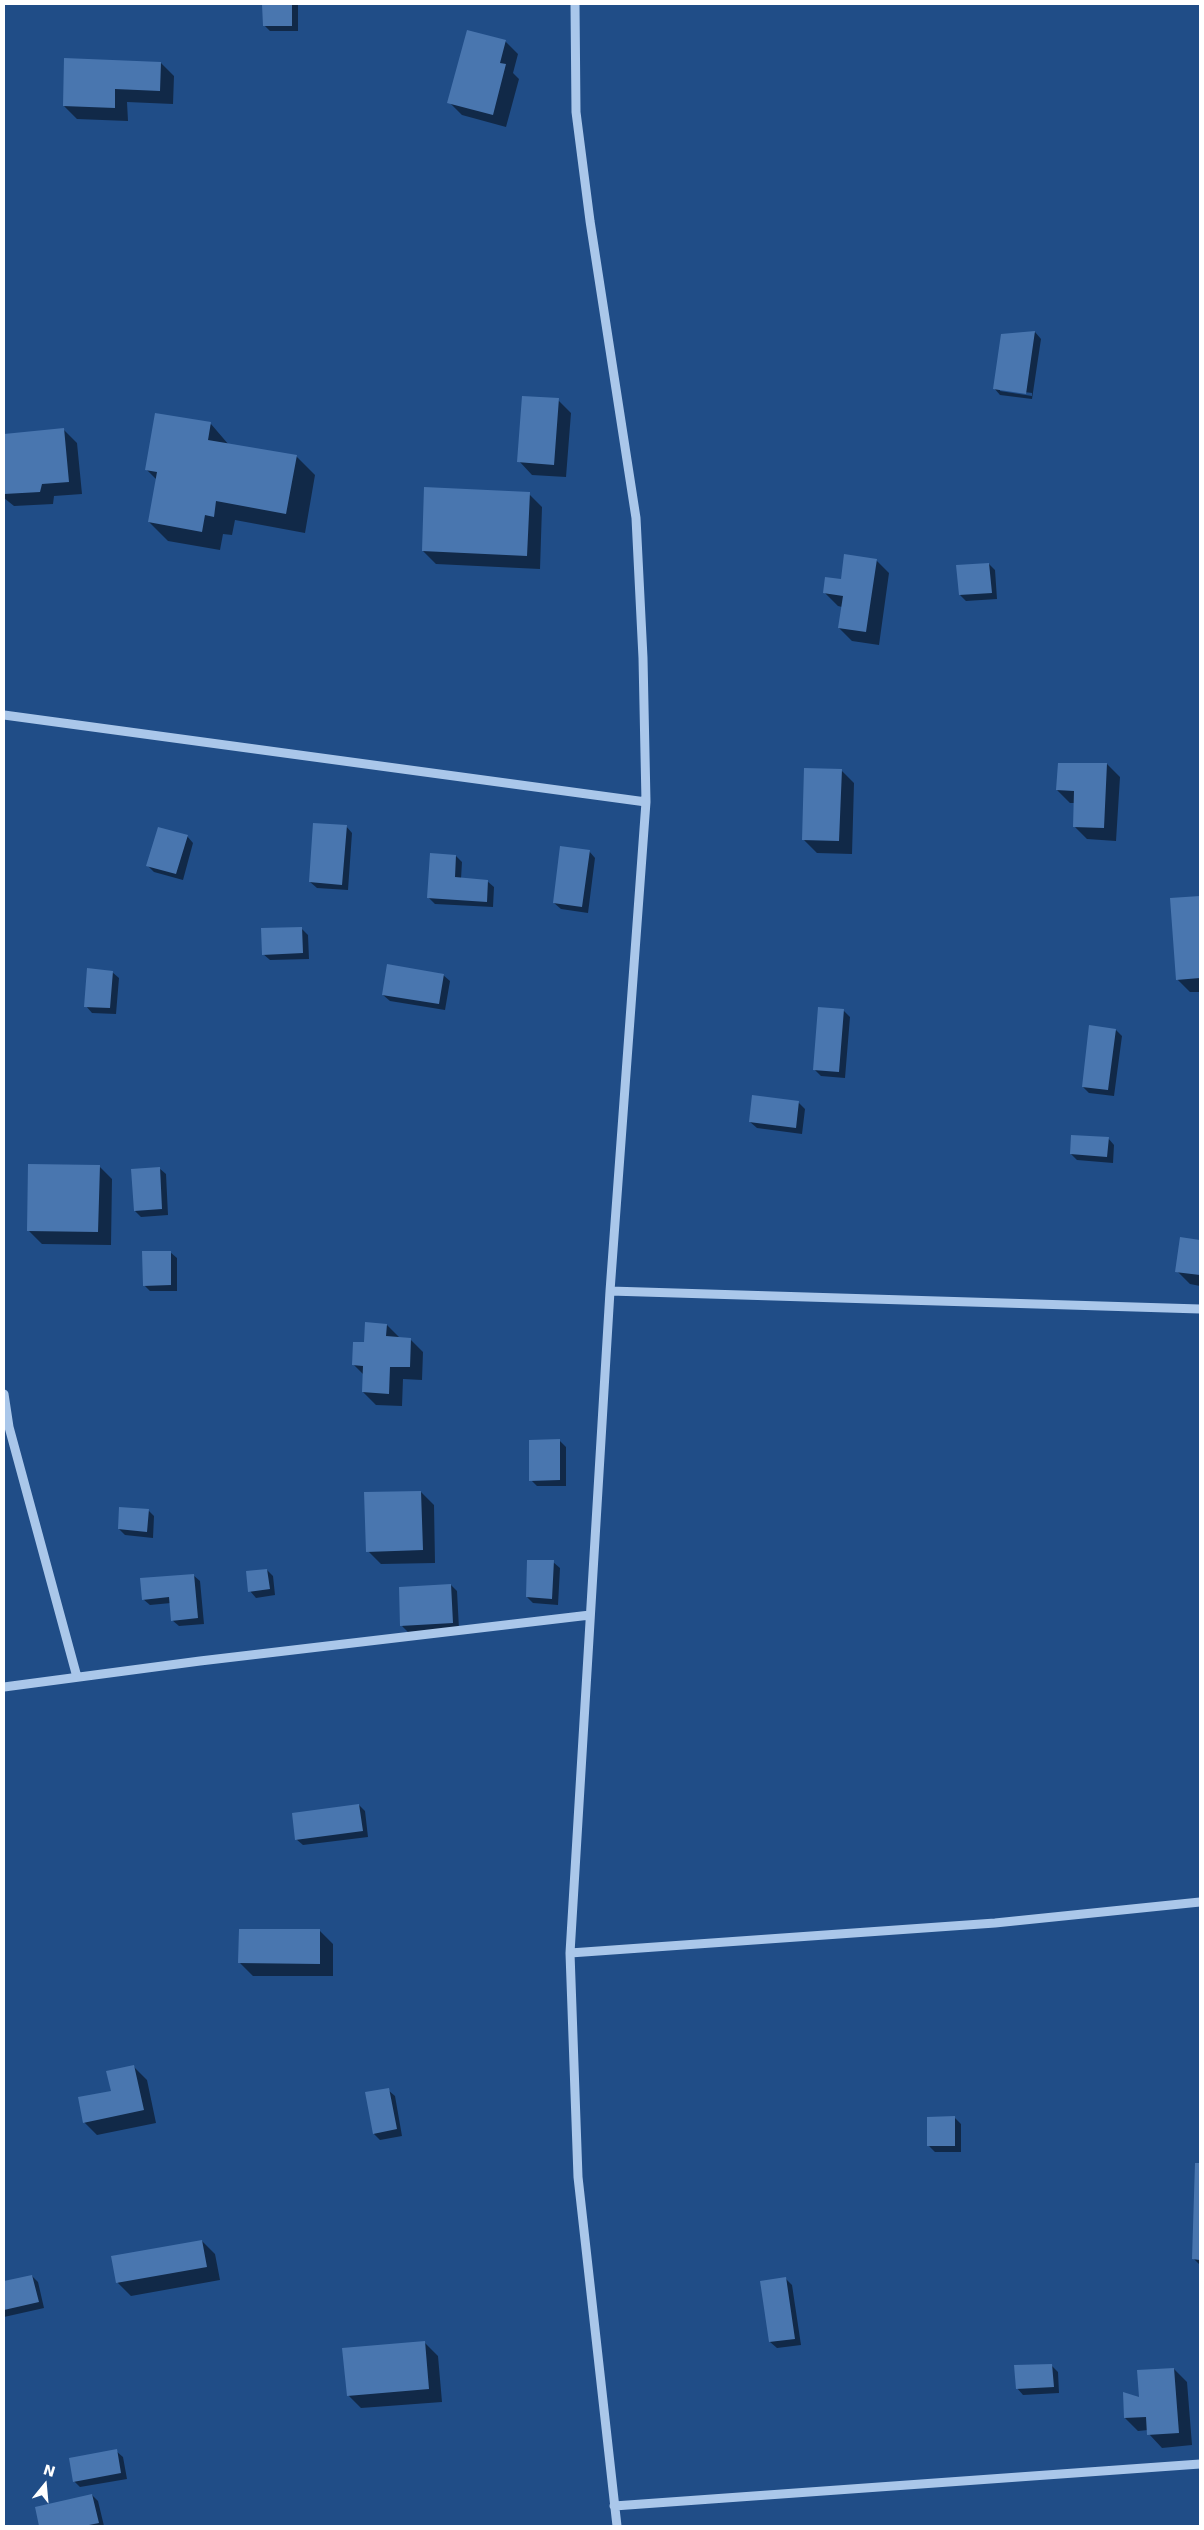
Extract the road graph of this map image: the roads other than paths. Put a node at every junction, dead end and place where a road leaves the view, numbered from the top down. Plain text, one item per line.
1 (575, 4) edge
2 (4, 715) edge
3 (646, 802) junction
4 (610, 1291) junction
5 (1200, 1309) edge
6 (4, 1394) edge
7 (590, 1615) junction
8 (77, 1677) junction
9 (4, 1687) edge
10 (1200, 1902) edge
11 (570, 1953) junction
12 (1200, 2464) edge
13 (614, 2506) junction
14 (617, 2526) edge

1 - 3 street
2 - 3 street
3 - 4 street
4 - 5 street
4 - 7 street
6 - 8 street
7 - 8 street
7 - 11 street
8 - 9 street
10 - 11 street
11 - 13 street
12 - 13 street
13 - 14 street

